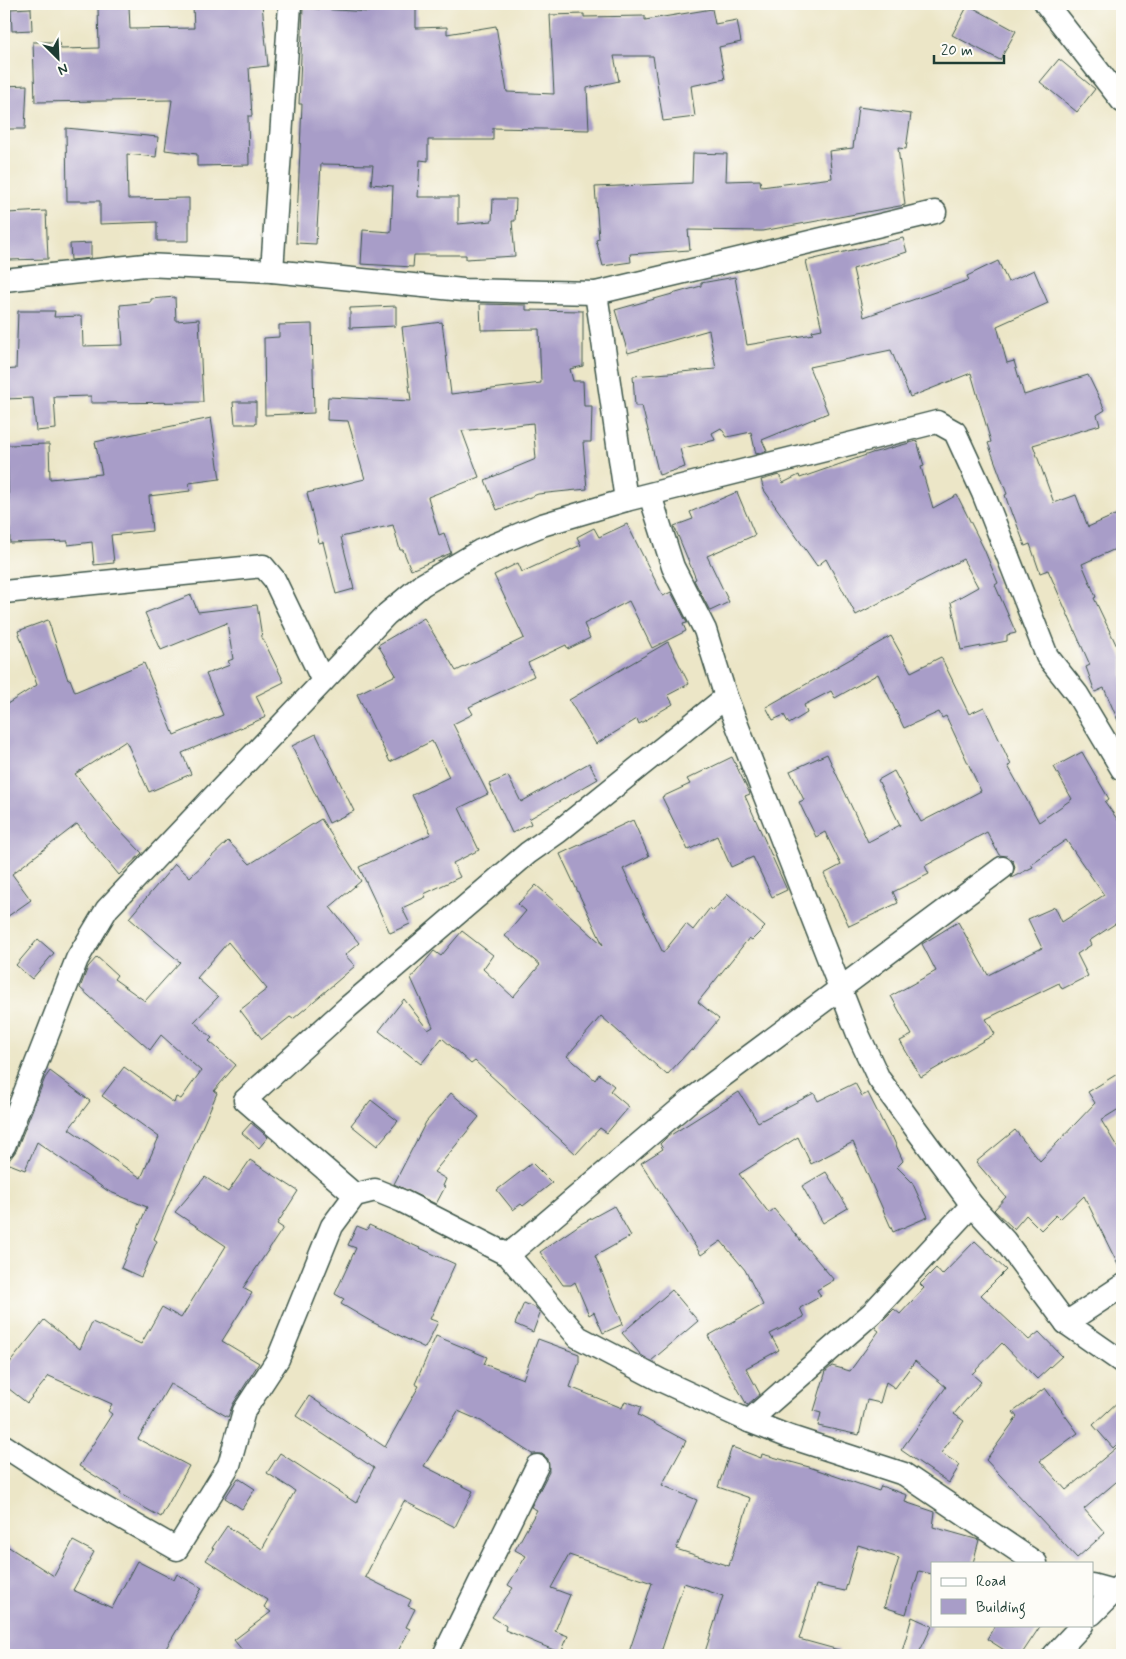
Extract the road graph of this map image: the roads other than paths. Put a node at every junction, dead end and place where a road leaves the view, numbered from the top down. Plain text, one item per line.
1 (290, 4) edge
2 (1046, 4) edge
3 (1122, 101) edge
4 (935, 212) dead end
5 (272, 271) junction
6 (4, 280) edge
7 (596, 293) junction
8 (650, 495) junction
9 (626, 500) junction
10 (4, 592) edge
11 (323, 681) junction
12 (726, 697) junction
13 (1122, 769) edge
14 (1002, 868) dead end
15 (840, 987) junction
16 (4, 1146) edge
17 (355, 1195) junction
18 (972, 1206) junction
19 (508, 1255) junction
20 (1122, 1286) edge
21 (1066, 1323) junction
22 (1122, 1362) edge
23 (749, 1421) junction
24 (4, 1446) edge
25 (537, 1466) dead end
26 (1035, 1562) edge
27 (1094, 1586) edge
28 (1118, 1587) edge
29 (1094, 1612) edge
30 (1081, 1626) edge
31 (444, 1655) edge
32 (1054, 1655) edge

1 - 5 street
2 - 3 street
4 - 7 street
5 - 6 street
5 - 7 street
7 - 9 street
8 - 9 street
8 - 12 street
8 - 13 street
9 - 11 street
10 - 11 street
11 - 16 street
12 - 15 street
12 - 17 street
14 - 15 street
15 - 18 street
15 - 19 street
17 - 19 street
17 - 24 street
18 - 21 street
18 - 23 street
19 - 23 street
20 - 21 street
21 - 22 street
23 - 26 street
25 - 31 street
27 - 28 street
28 - 29 street
30 - 32 street

